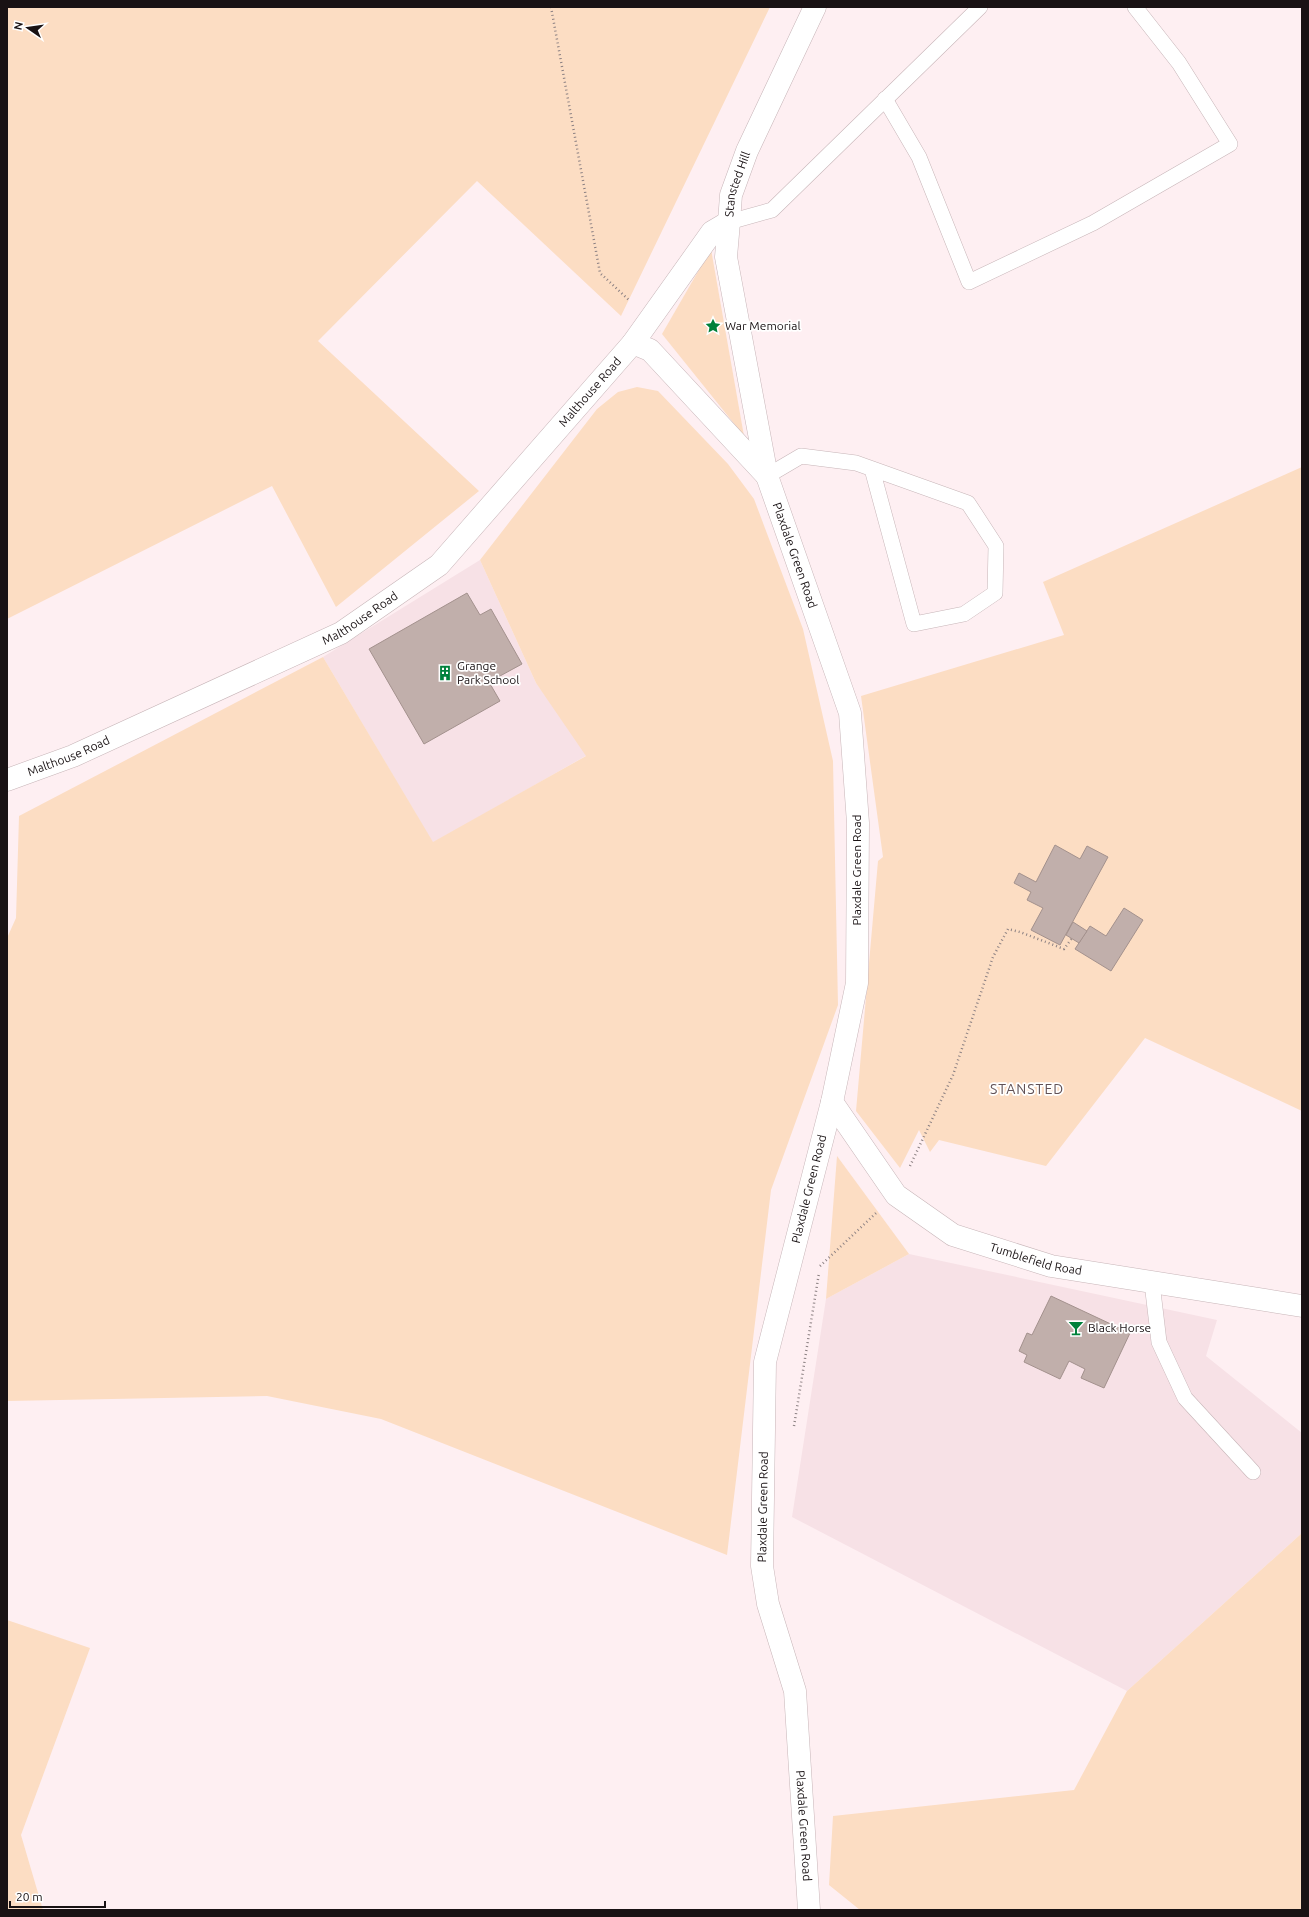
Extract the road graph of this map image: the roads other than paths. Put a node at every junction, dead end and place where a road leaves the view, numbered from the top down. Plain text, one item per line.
1 (815, 7) edge
2 (980, 7) edge
3 (1135, 7) edge
4 (885, 99) junction
5 (729, 222) junction
6 (633, 343) junction
7 (872, 469) junction
8 (767, 476) junction
9 (7, 780) edge
10 (832, 1102) junction
11 (1152, 1282) junction
12 (1302, 1306) edge
13 (1253, 1472) dead end
14 (808, 1910) edge

1 - 5 street, Stansted Hill
2 - 4 lane
3 - 4 lane
4 - 5 lane
5 - 6 street, Stansted Hill
5 - 8 street, Plaxdale Green Road
6 - 8 street, Plaxdale Green Road
6 - 9 street, Malthouse Road
7 - 7 lane
7 - 8 lane
8 - 10 street, Plaxdale Green Road
10 - 11 street, Tumblefield Road
10 - 14 street, Plaxdale Green Road
11 - 12 street, Tumblefield Road
11 - 13 lane

